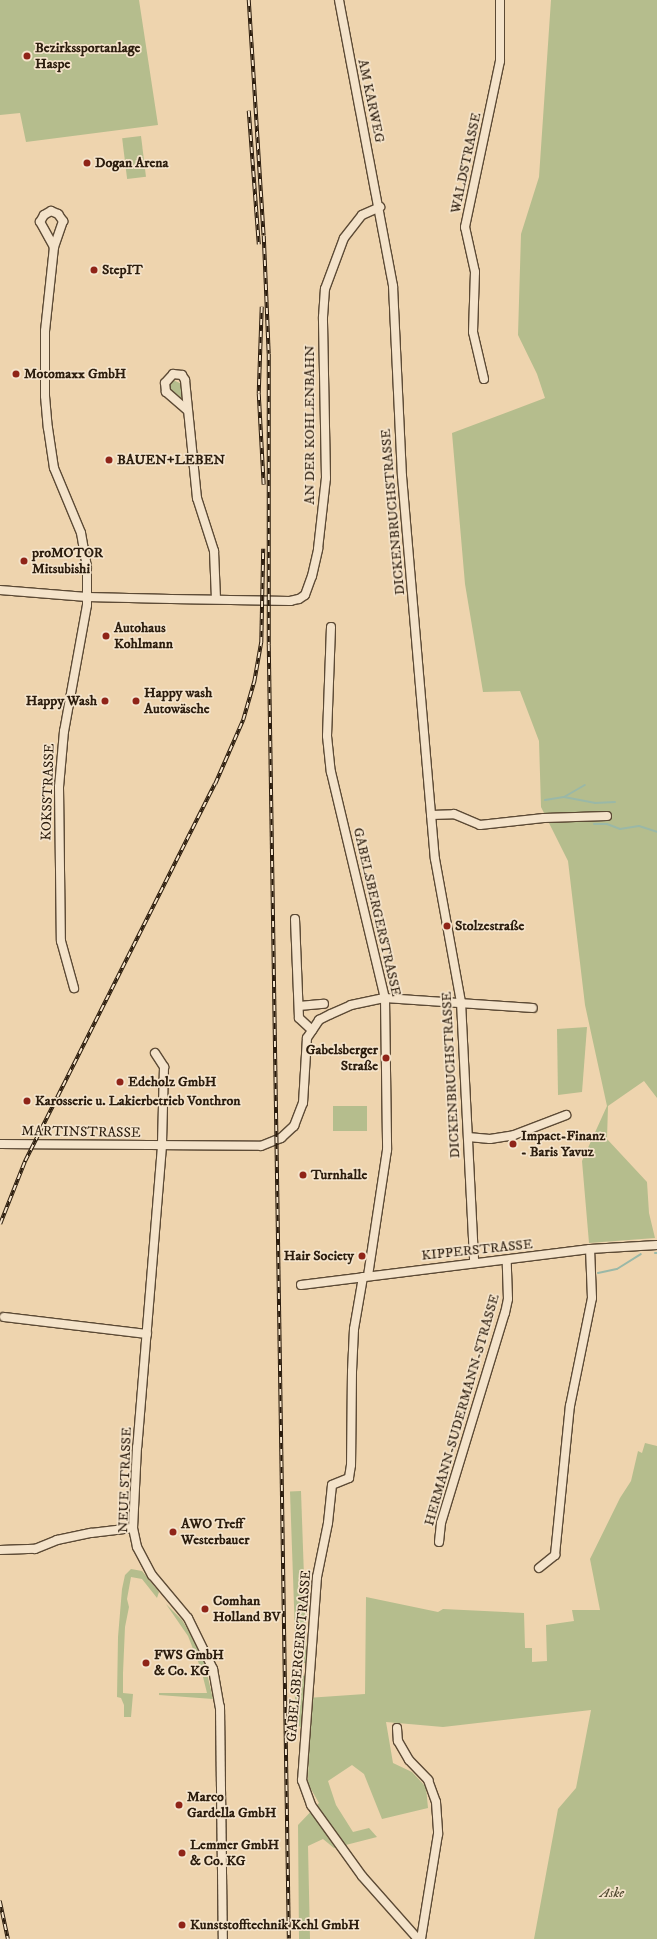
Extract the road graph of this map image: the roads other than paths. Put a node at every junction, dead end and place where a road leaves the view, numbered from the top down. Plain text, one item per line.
1 (339, 0) edge
2 (500, 0) edge
3 (380, 207) junction
4 (54, 247) dead end
5 (484, 379) dead end
6 (187, 410) dead end
7 (0, 590) edge
8 (87, 597) junction
9 (216, 598) junction
10 (331, 627) dead end
11 (431, 815) junction
12 (607, 816) dead end
13 (295, 919) dead end
14 (74, 988) dead end
15 (385, 998) junction
16 (461, 1002) junction
17 (324, 1004) dead end
18 (299, 1006) junction
19 (533, 1008) dead end
20 (312, 1030) junction
21 (155, 1053) dead end
22 (566, 1115) dead end
23 (468, 1137) junction
24 (0, 1144) edge
25 (162, 1146) junction
26 (657, 1245) edge
27 (590, 1249) junction
28 (507, 1261) junction
29 (474, 1263) junction
30 (365, 1277) junction
31 (301, 1285) dead end
32 (4, 1317) dead end
33 (147, 1334) junction
34 (134, 1528) junction
35 (439, 1542) dead end
36 (0, 1550) edge
37 (539, 1568) dead end
38 (397, 1728) dead end
39 (223, 1939) edge
40 (420, 1939) edge

1 - 3 street, AM KARWEG
2 - 5 street, WALDSTRASSE
3 - 9 street, AN DER KOHLENBAHN
3 - 11 street, DICKENBRUCHSTRASSE
4 - 8 street, KOKSSTRASSE
6 - 9 street
7 - 8 street, AN DER KOHLENBAHN
8 - 9 street, AN DER KOHLENBAHN
8 - 14 street, KOKSSTRASSE
10 - 15 street, GABELSBERGERSTRASSE
11 - 12 street
11 - 16 street, DICKENBRUCHSTRASSE
13 - 18 street
15 - 16 street
15 - 20 street, MARTINSTRASSE
15 - 30 street, GABELSBERGERSTRASSE
16 - 19 street
16 - 23 street, DICKENBRUCHSTRASSE
17 - 18 street
18 - 20 street
20 - 25 street, MARTINSTRASSE
21 - 25 street
22 - 23 street
23 - 29 street, DICKENBRUCHSTRASSE
24 - 25 street, MARTINSTRASSE
25 - 33 street, NEUE STRASSE
26 - 27 street, KIPPERSTRASSE
27 - 28 street, KIPPERSTRASSE
27 - 37 street
28 - 29 street, KIPPERSTRASSE
28 - 35 street, HERMANN-SUDERMANN-STRASSE
29 - 30 street, KIPPERSTRASSE
30 - 31 street, KIPPERSTRASSE
30 - 40 street, GABELSBERGERSTRASSE
32 - 33 street
33 - 34 street, NEUE STRASSE
34 - 36 street
34 - 39 street, NEUE STRASSE
38 - 40 street, GABELSBERGERSTRASSE

